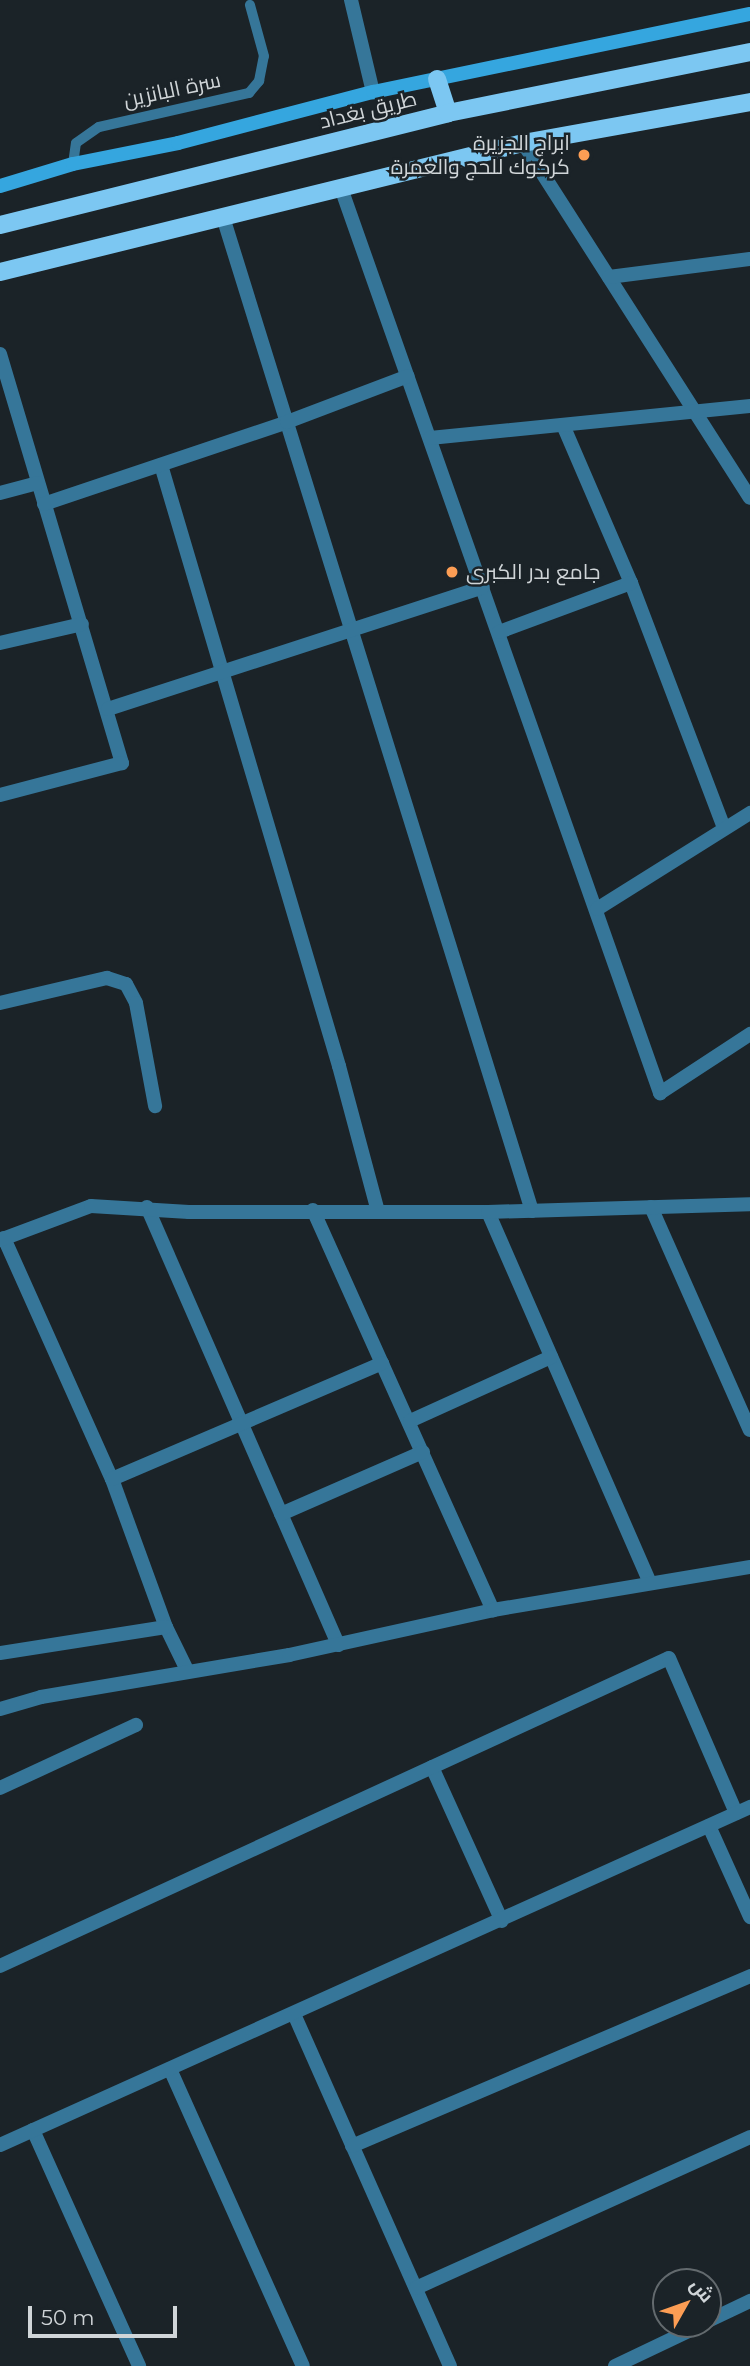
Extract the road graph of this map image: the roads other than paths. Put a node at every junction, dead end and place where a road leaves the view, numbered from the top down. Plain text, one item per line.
1 (351, 0) edge
2 (250, 5) dead end
3 (750, 15) edge
4 (750, 52) edge
5 (437, 79) junction
6 (366, 94) junction
7 (750, 102) edge
8 (448, 113) junction
9 (523, 143) junction
10 (73, 164) junction
11 (0, 186) edge
12 (341, 188) junction
13 (223, 217) junction
14 (0, 226) edge
15 (750, 259) edge
16 (0, 272) edge
17 (609, 277) junction
18 (0, 354) edge
19 (408, 376) junction
20 (750, 406) edge
21 (694, 413) junction
22 (287, 422) junction
23 (563, 425) junction
24 (430, 438) junction
25 (161, 465) junction
26 (38, 483) junction
27 (0, 494) edge
28 (750, 498) edge
29 (44, 505) junction
30 (631, 583) junction
31 (483, 587) junction
32 (82, 624) junction
33 (353, 630) junction
34 (499, 632) junction
35 (0, 643) edge
36 (223, 673) junction
37 (108, 709) junction
38 (0, 795) edge
39 (750, 813) edge
40 (724, 828) junction
41 (597, 909) junction
42 (0, 1003) edge
43 (750, 1034) edge
44 (155, 1105) dead end
45 (750, 1204) edge
46 (147, 1207) junction
47 (651, 1207) junction
48 (377, 1208) junction
49 (313, 1210) junction
50 (532, 1211) junction
51 (488, 1212) junction
52 (2, 1239) edge
53 (551, 1357) junction
54 (382, 1363) junction
55 (410, 1421) junction
56 (242, 1424) junction
57 (750, 1430) edge
58 (423, 1452) junction
59 (112, 1479) junction
60 (281, 1514) junction
61 (750, 1567) edge
62 (650, 1582) junction
63 (493, 1610) junction
64 (166, 1627) junction
65 (338, 1645) junction
66 (1, 1650) edge
67 (187, 1670) junction
68 (0, 1709) edge
69 (136, 1725) dead end
70 (432, 1767) junction
71 (0, 1788) edge
72 (743, 1810) edge
73 (709, 1826) junction
74 (750, 1917) edge
75 (502, 1921) junction
76 (0, 1966) edge
77 (750, 1976) edge
78 (294, 2014) junction
79 (170, 2069) junction
80 (33, 2130) junction
81 (750, 2137) edge
82 (0, 2145) edge
83 (352, 2146) junction
84 (415, 2288) junction
85 (750, 2301) edge
86 (722, 2314) edge
87 (675, 2338) edge
88 (620, 2365) edge
89 (139, 2366) edge
90 (303, 2366) edge
91 (450, 2366) edge

1 - 6 street
2 - 10 lane, سرة البانزين
3 - 5 main road
4 - 8 main road, طريق بغداد
5 - 6 main road
5 - 8 main road
6 - 10 main road
7 - 9 main road
8 - 14 main road, طريق بغداد
9 - 12 main road
9 - 17 street
10 - 11 main road
12 - 13 main road
12 - 19 street
13 - 16 main road
13 - 22 street
15 - 17 street
17 - 21 street
18 - 26 street
19 - 22 street
19 - 24 street
20 - 21 street
21 - 23 street
21 - 28 street
22 - 25 street
22 - 33 street
23 - 24 street
23 - 30 street
24 - 31 street
25 - 29 street
25 - 36 street
26 - 27 street
26 - 29 street
29 - 32 street
30 - 34 street
30 - 40 street
31 - 33 street
31 - 34 street
32 - 35 street
32 - 37 street
33 - 36 street
33 - 50 street
34 - 41 street
36 - 37 street
36 - 48 street
37 - 38 street
39 - 40 street
40 - 41 street
41 - 43 street
42 - 44 street
45 - 47 street
46 - 49 street
46 - 52 street
46 - 56 street
47 - 50 street
47 - 57 street
48 - 49 street
48 - 51 street
49 - 54 street
50 - 51 street
51 - 53 street
52 - 59 street
53 - 55 street
53 - 62 street
54 - 55 street
54 - 56 street
55 - 58 street
56 - 59 street
56 - 60 street
58 - 60 street
58 - 63 street
59 - 64 street
60 - 65 street
61 - 62 street
62 - 63 street
63 - 65 street
64 - 66 street
64 - 67 street
65 - 67 street
67 - 68 street
69 - 71 street
70 - 72 street
70 - 75 street
70 - 76 street
72 - 73 street
73 - 74 street
73 - 75 street
75 - 78 street
77 - 83 street
78 - 79 street
78 - 83 street
79 - 80 street
79 - 90 street
80 - 82 street
80 - 89 street
81 - 84 street
83 - 84 street
84 - 91 street
85 - 86 street
87 - 88 street

